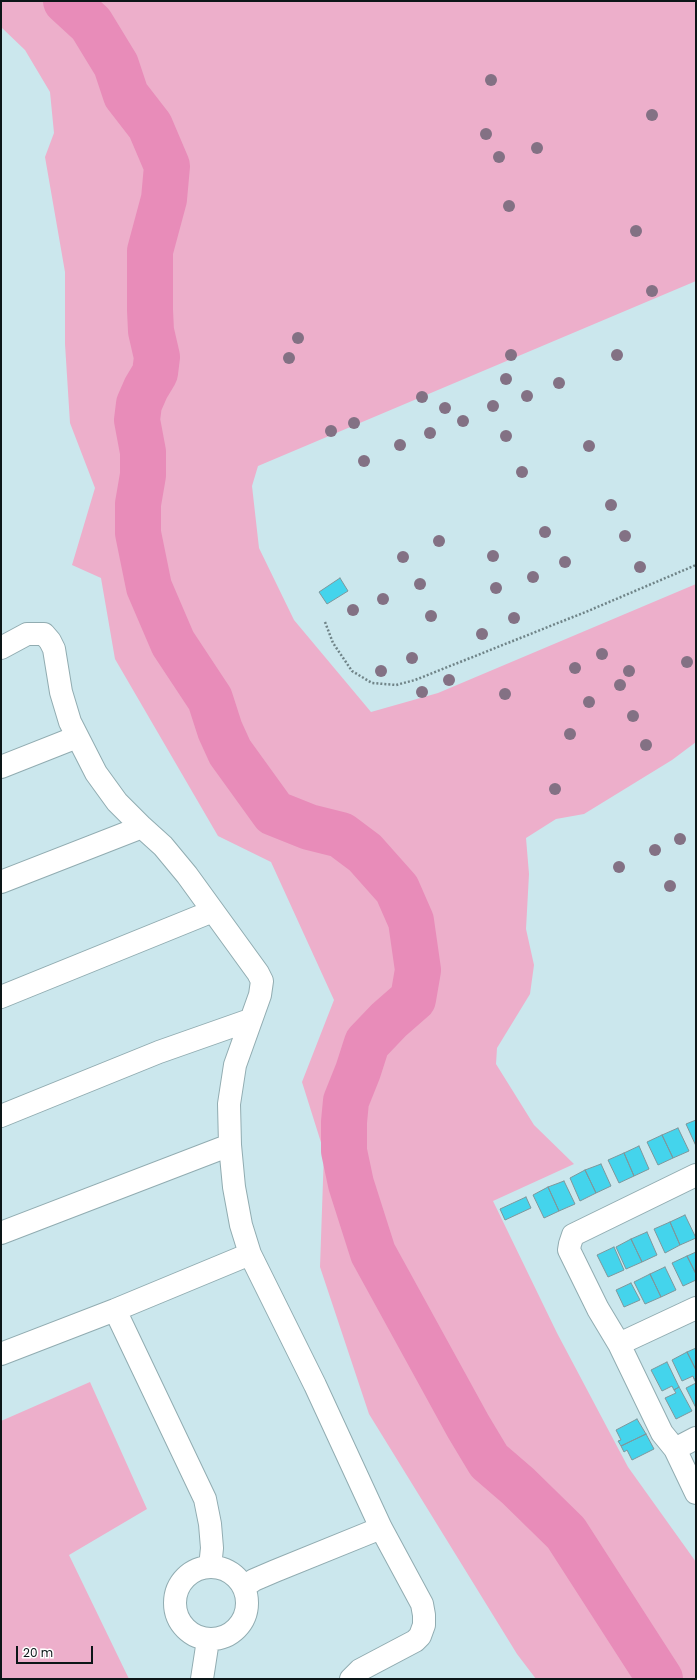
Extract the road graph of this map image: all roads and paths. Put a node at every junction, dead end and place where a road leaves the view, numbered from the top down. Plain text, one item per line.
1 (696, 565) edge
2 (325, 622) dead end
3 (1, 648) edge
4 (77, 737) junction
5 (1, 767) edge
6 (142, 828) junction
7 (1, 882) edge
8 (213, 910) junction
9 (1, 997) edge
10 (250, 1020) junction
11 (1, 1116) edge
12 (230, 1145) junction
13 (696, 1176) edge
14 (1, 1233) edge
15 (250, 1254) junction
16 (696, 1308) edge
17 (115, 1310) junction
18 (619, 1344) junction
19 (1, 1354) edge
20 (696, 1438) edge
21 (675, 1450) junction
22 (696, 1493) edge
23 (381, 1528) junction
24 (210, 1567) junction
25 (244, 1587) junction
26 (208, 1640) junction
27 (202, 1679) edge
28 (351, 1679) edge

1 - 2 path
3 - 4 street
4 - 5 street
4 - 6 street
6 - 7 street
6 - 8 street
8 - 9 street
8 - 10 street
10 - 11 street
10 - 12 street
12 - 14 street
12 - 15 street
13 - 18 street
15 - 17 street
15 - 23 street
16 - 18 street
17 - 19 street
17 - 24 street
18 - 21 street
20 - 21 street
21 - 22 street
23 - 25 street
23 - 28 street
24 - 25 street
24 - 26 street
25 - 26 street
26 - 27 street

